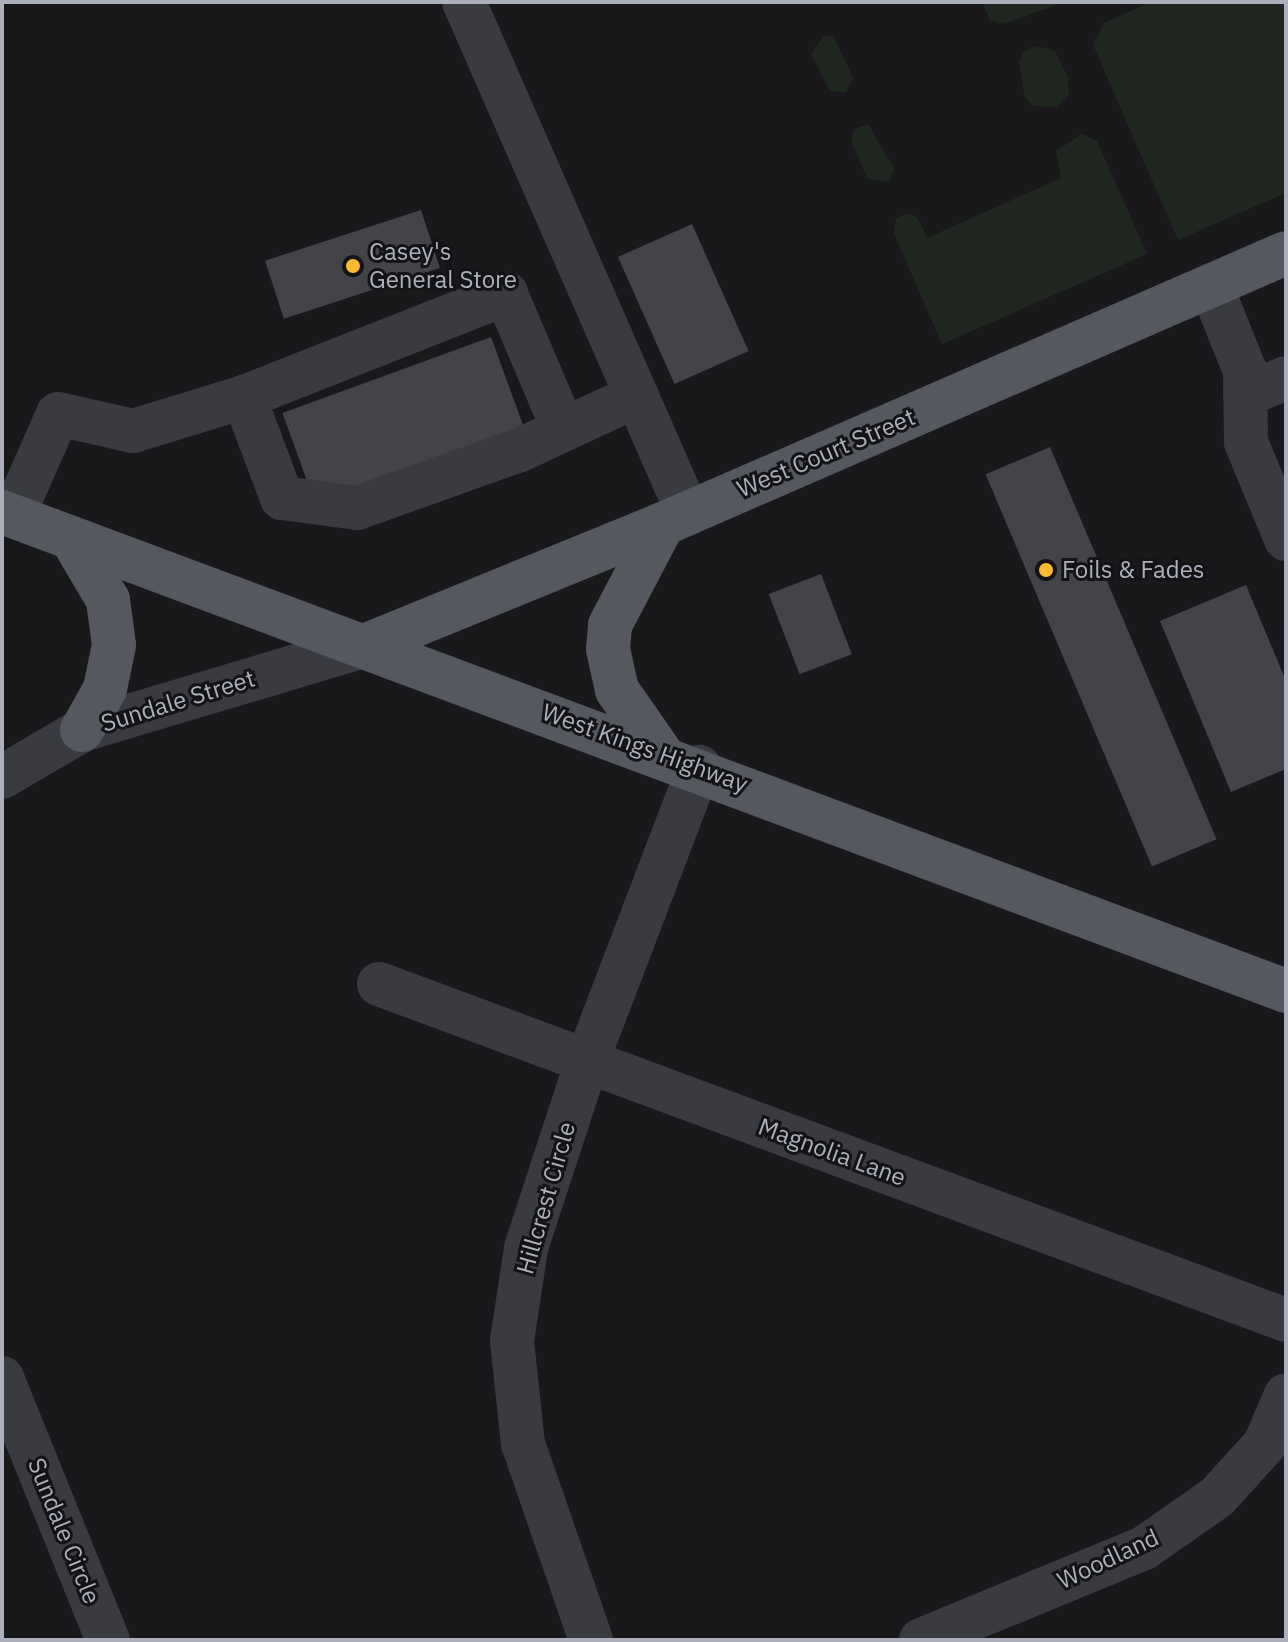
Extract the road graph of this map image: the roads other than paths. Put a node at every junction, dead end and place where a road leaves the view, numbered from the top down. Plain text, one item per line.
1 (464, 2) edge
2 (1286, 253) edge
3 (1211, 286) junction
4 (1286, 378) edge
5 (1245, 395) junction
6 (636, 396) junction
7 (244, 397) junction
8 (563, 428) junction
9 (8, 514) edge
10 (675, 519) junction
11 (72, 539) junction
12 (1286, 539) edge
13 (364, 646) junction
14 (82, 730) junction
15 (680, 760) junction
16 (2, 777) edge
17 (379, 984) dead end
18 (1286, 991) edge
19 (587, 1061) junction
20 (1286, 1320) edge
21 (2, 1378) edge
22 (1286, 1395) edge
23 (108, 1640) edge
24 (591, 1640) edge
25 (921, 1640) edge

1 - 6 street
2 - 3 main road, West Court Street
3 - 5 street
3 - 10 main road, West Court Street
4 - 5 street
5 - 12 street
6 - 8 street
6 - 10 street
7 - 8 street
7 - 8 street
7 - 9 street
9 - 11 main road, West Kings Highway
10 - 13 main road, West Court Street
10 - 15 main road
11 - 13 main road, West Kings Highway
11 - 14 main road
13 - 14 street, Sundale Street
13 - 15 main road, West Kings Highway
14 - 16 street, Sundale Street
15 - 18 main road, West Kings Highway
15 - 19 street, Hillcrest Circle
17 - 19 street, Magnolia Lane
19 - 20 street, Magnolia Lane
19 - 24 street, Hillcrest Circle
21 - 23 street, Sundale Circle
22 - 25 street, Woodland

